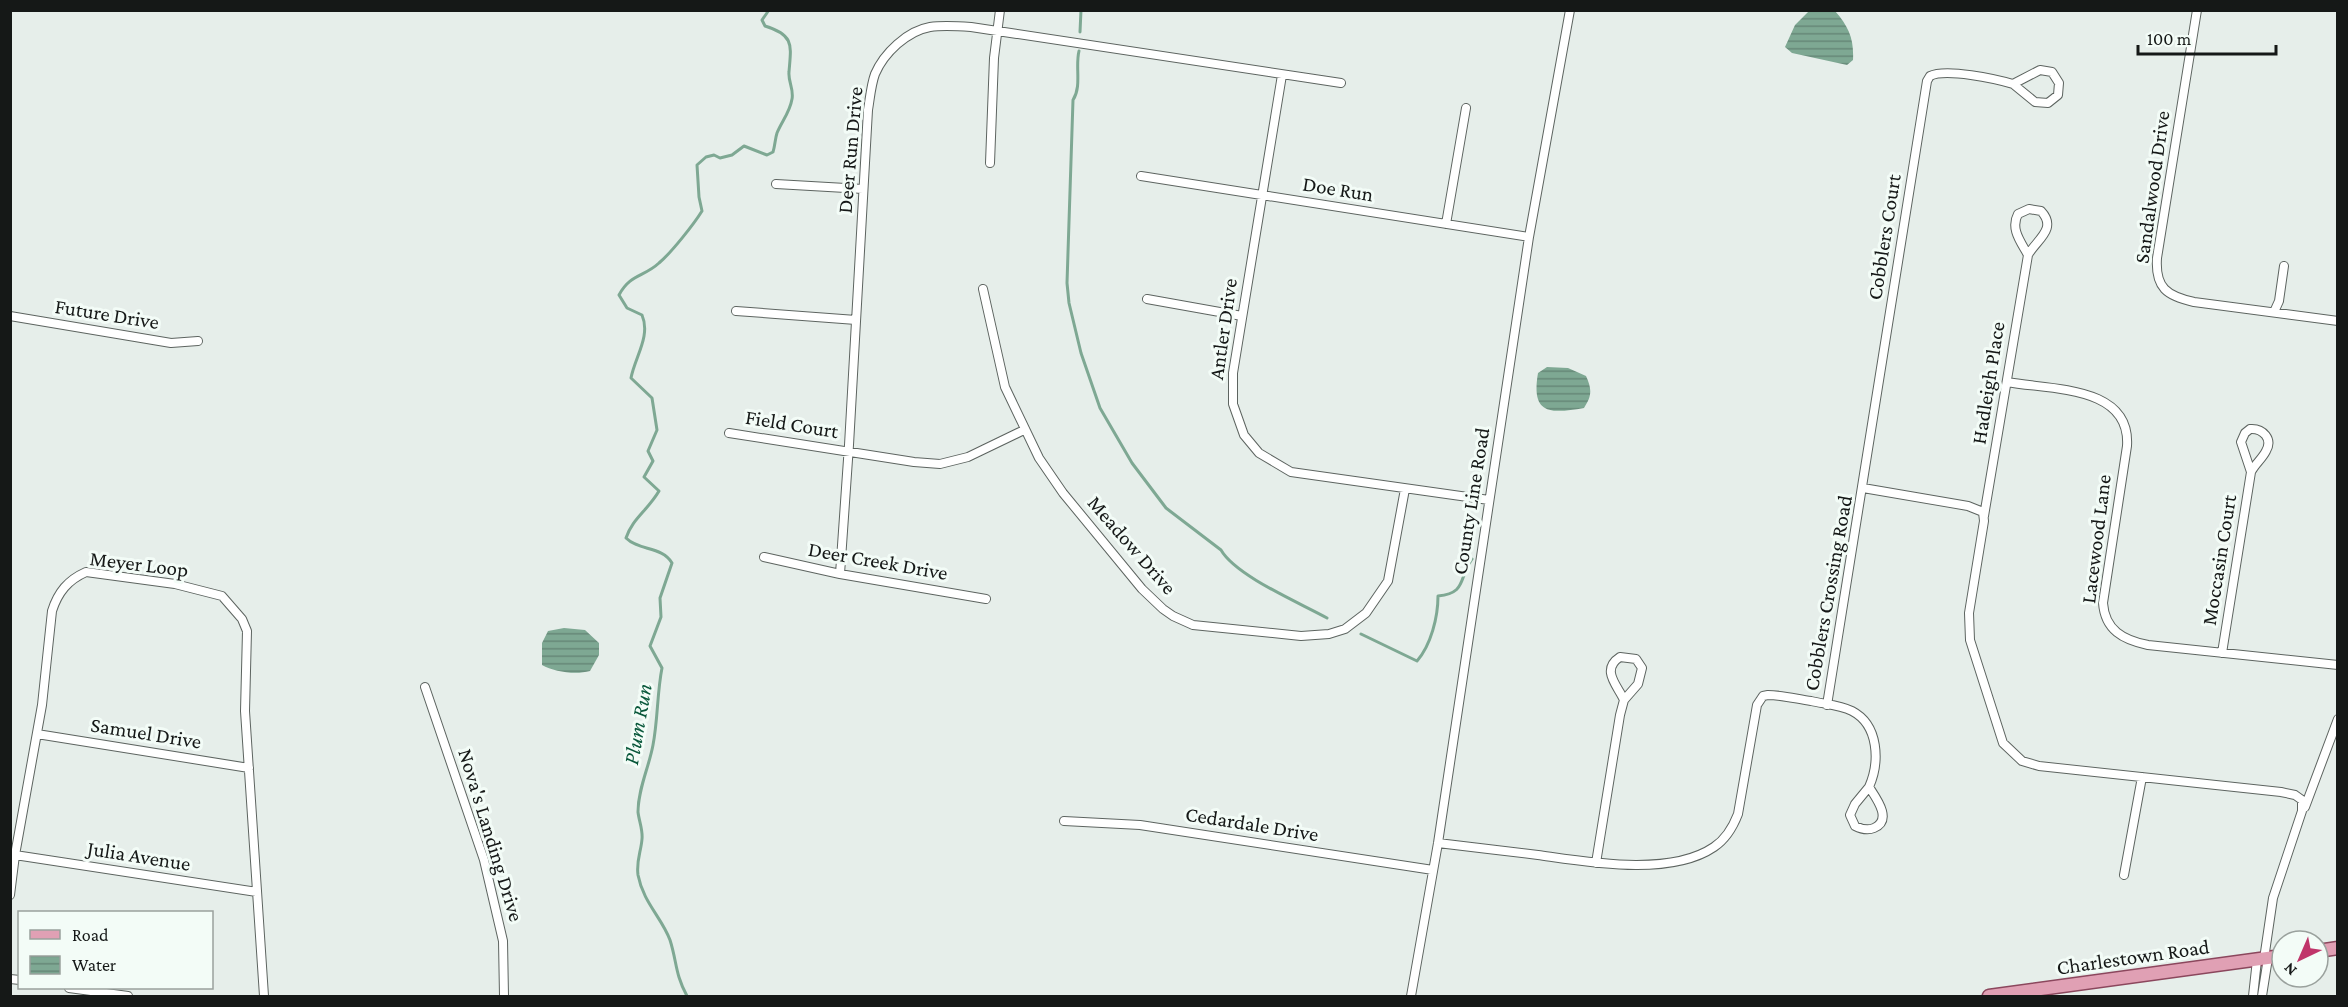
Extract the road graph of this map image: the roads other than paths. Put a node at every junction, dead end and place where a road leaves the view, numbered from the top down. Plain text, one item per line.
1 (1000, 10) edge
2 (1570, 10) edge
3 (2197, 10) edge
4 (997, 30) junction
5 (1282, 75) junction
6 (1341, 83) dead end
7 (2013, 84) junction
8 (1466, 108) dead end
9 (990, 163) dead end
10 (1141, 176) dead end
11 (776, 184) dead end
12 (863, 189) junction
13 (1262, 195) junction
14 (1446, 224) junction
15 (1529, 237) junction
16 (2028, 255) junction
17 (2284, 266) dead end
18 (983, 289) dead end
19 (1147, 299) dead end
20 (736, 311) dead end
21 (2274, 312) junction
22 (10, 316) edge
23 (1242, 316) junction
24 (856, 320) junction
25 (2337, 321) edge
26 (198, 341) dead end
27 (2007, 382) junction
28 (1024, 430) junction
29 (729, 433) dead end
30 (849, 451) junction
31 (2251, 472) junction
32 (1863, 488) junction
33 (1405, 489) junction
34 (1489, 500) junction
35 (1984, 516) junction
36 (764, 557) dead end
37 (840, 574) junction
38 (986, 599) dead end
39 (2222, 653) junction
40 (2337, 665) edge
41 (425, 687) dead end
42 (1624, 700) junction
43 (1827, 705) junction
44 (2337, 719) edge
45 (38, 734) junction
46 (249, 768) junction
47 (2142, 777) junction
48 (1869, 787) junction
49 (1064, 821) dead end
50 (2296, 831) junction
51 (1438, 843) junction
52 (15, 855) junction
53 (1596, 863) junction
54 (1433, 870) junction
55 (2124, 875) dead end
56 (257, 892) junction
57 (10, 895) edge
58 (2270, 958) edge
59 (2263, 959) junction
60 (82, 989) edge
61 (128, 996) edge
62 (264, 996) edge
63 (504, 996) edge
64 (1411, 996) edge
65 (1989, 996) edge
66 (2253, 996) edge
67 (2262, 996) edge

1 - 4 street
2 - 15 street, County Line Road
3 - 21 street, Sandalwood Drive
4 - 5 street, Deer Run Drive
4 - 9 street
4 - 12 street, Deer Run Drive
5 - 6 street, Deer Run Drive
5 - 13 street, Antler Drive
7 - 7 street, Cobblers Court
7 - 32 street, Cobblers Court
8 - 14 street
10 - 13 street, Doe Run
11 - 12 street
12 - 24 street, Deer Run Drive
13 - 14 street, Doe Run
13 - 23 street, Antler Drive
14 - 15 street, Doe Run
15 - 34 street, County Line Road
16 - 16 street, Hadleigh Place
16 - 27 street, Hadleigh Place
17 - 21 street
18 - 28 street, Meadow Drive
19 - 23 street
20 - 24 street
21 - 25 street, Sandalwood Drive
22 - 26 street, Future Drive
23 - 33 street, Antler Drive
24 - 30 street, Deer Run Drive
27 - 35 street, Hadleigh Place
27 - 39 street, Lacewood Lane
28 - 30 street, Field Court
28 - 33 street, Meadow Drive
29 - 30 street, Field Court
30 - 37 street, Deer Run Drive
31 - 31 street, Moccasin Court
31 - 39 street, Moccasin Court
32 - 35 street, Cobblers Crossing Road
32 - 43 street, Cobblers Crossing Road
33 - 34 street, Antler Drive
34 - 51 street, County Line Road
35 - 47 street
36 - 37 street, Deer Creek Drive
37 - 38 street, Deer Creek Drive
39 - 40 street, Lacewood Lane
41 - 63 street, Nova's Landing Drive
42 - 42 street
42 - 53 street
43 - 48 street
43 - 53 street, Cobblers Crossing Road
44 - 50 street
45 - 46 street, Samuel Drive
45 - 46 street, Meyer Loop
45 - 52 street, Meyer Loop
46 - 56 street, Meyer Loop
47 - 50 street
47 - 55 street
48 - 48 street
49 - 54 street, Cedardale Drive
50 - 59 street
51 - 53 street, Cobblers Crossing Road
51 - 54 street, County Line Road
52 - 56 street, Julia Avenue
52 - 57 street, Meyer Loop
54 - 64 street, County Line Road
56 - 62 street, Meyer Loop
58 - 59 main road, Charlestown Road
59 - 65 main road, Charlestown Road
59 - 66 street
59 - 67 street
60 - 61 street

